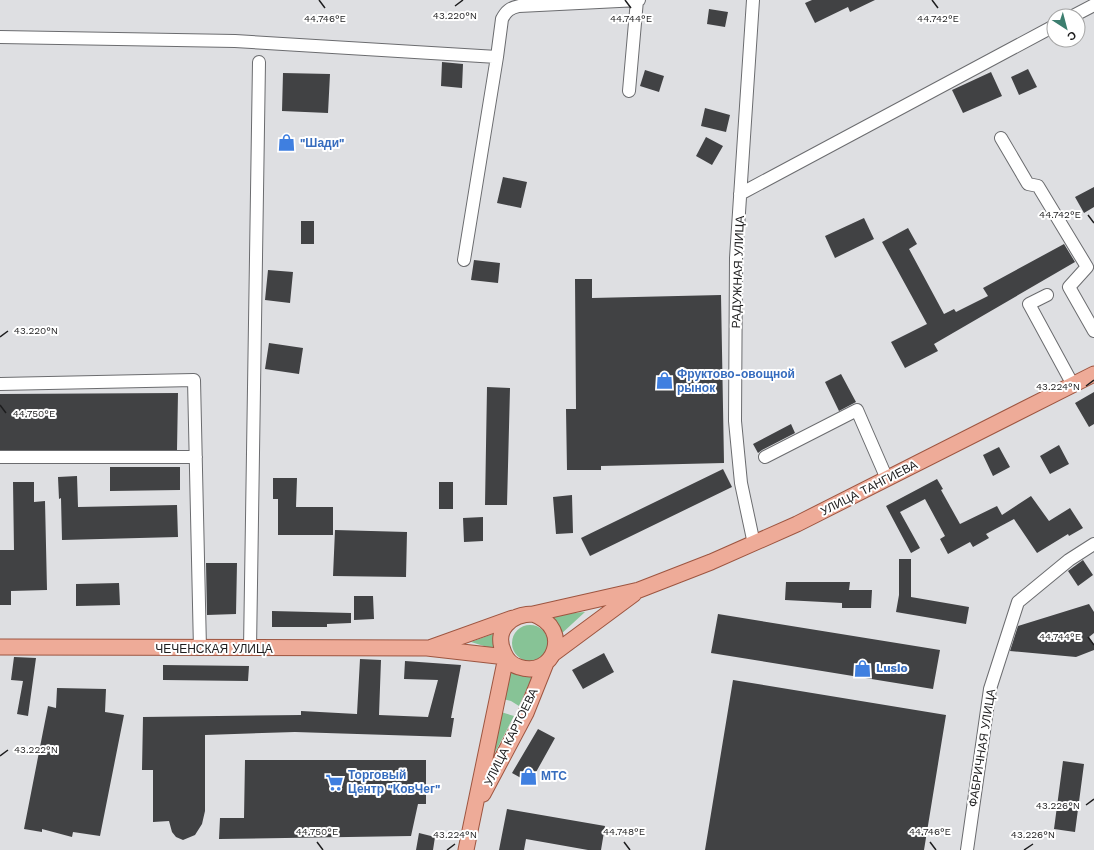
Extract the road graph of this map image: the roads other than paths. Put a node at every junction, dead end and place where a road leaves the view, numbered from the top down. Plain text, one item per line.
1 (638, 0) edge
2 (754, 0) edge
3 (519, 3) edge
4 (1046, 30) edge
5 (0, 37) edge
6 (497, 57) junction
7 (259, 62) dead end
8 (629, 91) dead end
9 (1000, 138) dead end
10 (740, 194) junction
11 (464, 260) dead end
12 (1048, 294) dead end
13 (1094, 331) edge
14 (1094, 374) edge
15 (0, 384) edge
16 (1073, 386) junction
17 (765, 456) dead end
18 (0, 457) edge
19 (196, 457) junction
20 (887, 479) junction
21 (754, 544) junction
22 (1094, 544) edge
23 (639, 590) junction
24 (533, 614) junction
25 (515, 617) junction
26 (0, 647) edge
27 (427, 648) junction
28 (200, 649) junction
29 (250, 649) junction
30 (506, 657) junction
31 (549, 659) junction
32 (475, 809) junction
33 (466, 850) edge
34 (967, 850) edge

1 - 3 street
1 - 8 street
2 - 10 street, РАДУЖНАЯ УЛИЦА
3 - 6 street
4 - 10 street
5 - 6 street
6 - 11 street
7 - 29 street
9 - 13 street
10 - 21 street, РАДУЖНАЯ УЛИЦА
12 - 16 street
14 - 16 main road, УЛИЦА ТАНГИЕВА
15 - 19 street
16 - 20 main road, УЛИЦА ТАНГИЕВА
17 - 20 street
18 - 19 street
19 - 28 street
20 - 21 main road, УЛИЦА ТАНГИЕВА
21 - 23 main road, УЛИЦА ТАНГИЕВА
22 - 34 street, ФАБРИЧНАЯ УЛИЦА
23 - 24 main road
23 - 31 main road
24 - 25 main road
24 - 31 main road
25 - 27 main road, ЧЕЧЕНСКАЯ УЛИЦА
25 - 30 main road
26 - 28 main road, ЧЕЧЕНСКАЯ УЛИЦА
27 - 29 main road, ЧЕЧЕНСКАЯ УЛИЦА
27 - 30 main road, ЧЕЧЕНСКАЯ УЛИЦА
28 - 29 main road, ЧЕЧЕНСКАЯ УЛИЦА
30 - 31 main road
30 - 32 main road, УЛИЦА КАРТОЕВА
31 - 32 main road, УЛИЦА КАРТОЕВА
32 - 33 main road, УЛИЦА КАРТОЕВА

